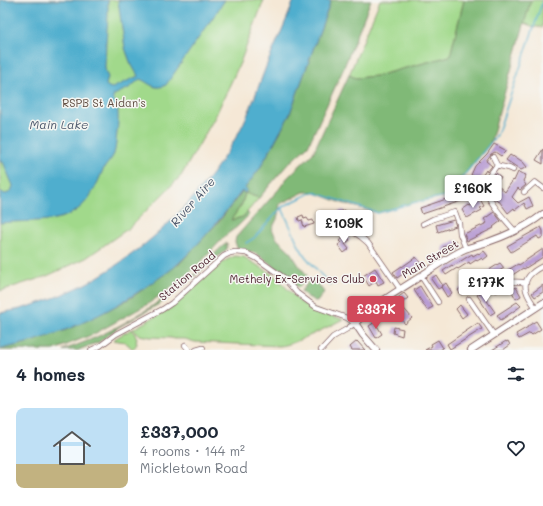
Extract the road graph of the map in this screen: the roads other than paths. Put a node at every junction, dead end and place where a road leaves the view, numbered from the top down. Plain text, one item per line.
1 (493, 157) dead end
2 (497, 165) junction
3 (512, 170) dead end
4 (543, 188) edge
5 (524, 192) dead end
6 (543, 214) edge
7 (423, 224) dead end
8 (326, 230) dead end
9 (515, 232) junction
10 (466, 249) junction
11 (543, 266) edge
12 (421, 276) junction
13 (526, 283) junction
14 (400, 289) junction
15 (496, 290) dead end
16 (468, 299) dead end
17 (438, 302) dead end
18 (543, 303) edge
19 (536, 308) junction
20 (355, 323) junction
21 (494, 335) junction
22 (185, 345) dead end
23 (203, 348) dead end
24 (91, 350) edge
25 (189, 350) edge
26 (196, 350) edge
27 (321, 350) edge
28 (376, 350) edge
29 (471, 350) edge

1 - 2 street
2 - 3 street
2 - 9 street
4 - 5 street
6 - 9 street, Main Street
7 - 10 street
8 - 14 street
9 - 10 street, Main Street
10 - 12 street, Main Street
11 - 13 street
12 - 14 street, Main Street
12 - 17 street
13 - 15 street
13 - 19 street
14 - 20 street, Main Street
16 - 21 street
18 - 19 street
19 - 21 street
20 - 24 street, Station Road
20 - 27 street
20 - 28 street
21 - 29 street
22 - 25 street
23 - 26 street

